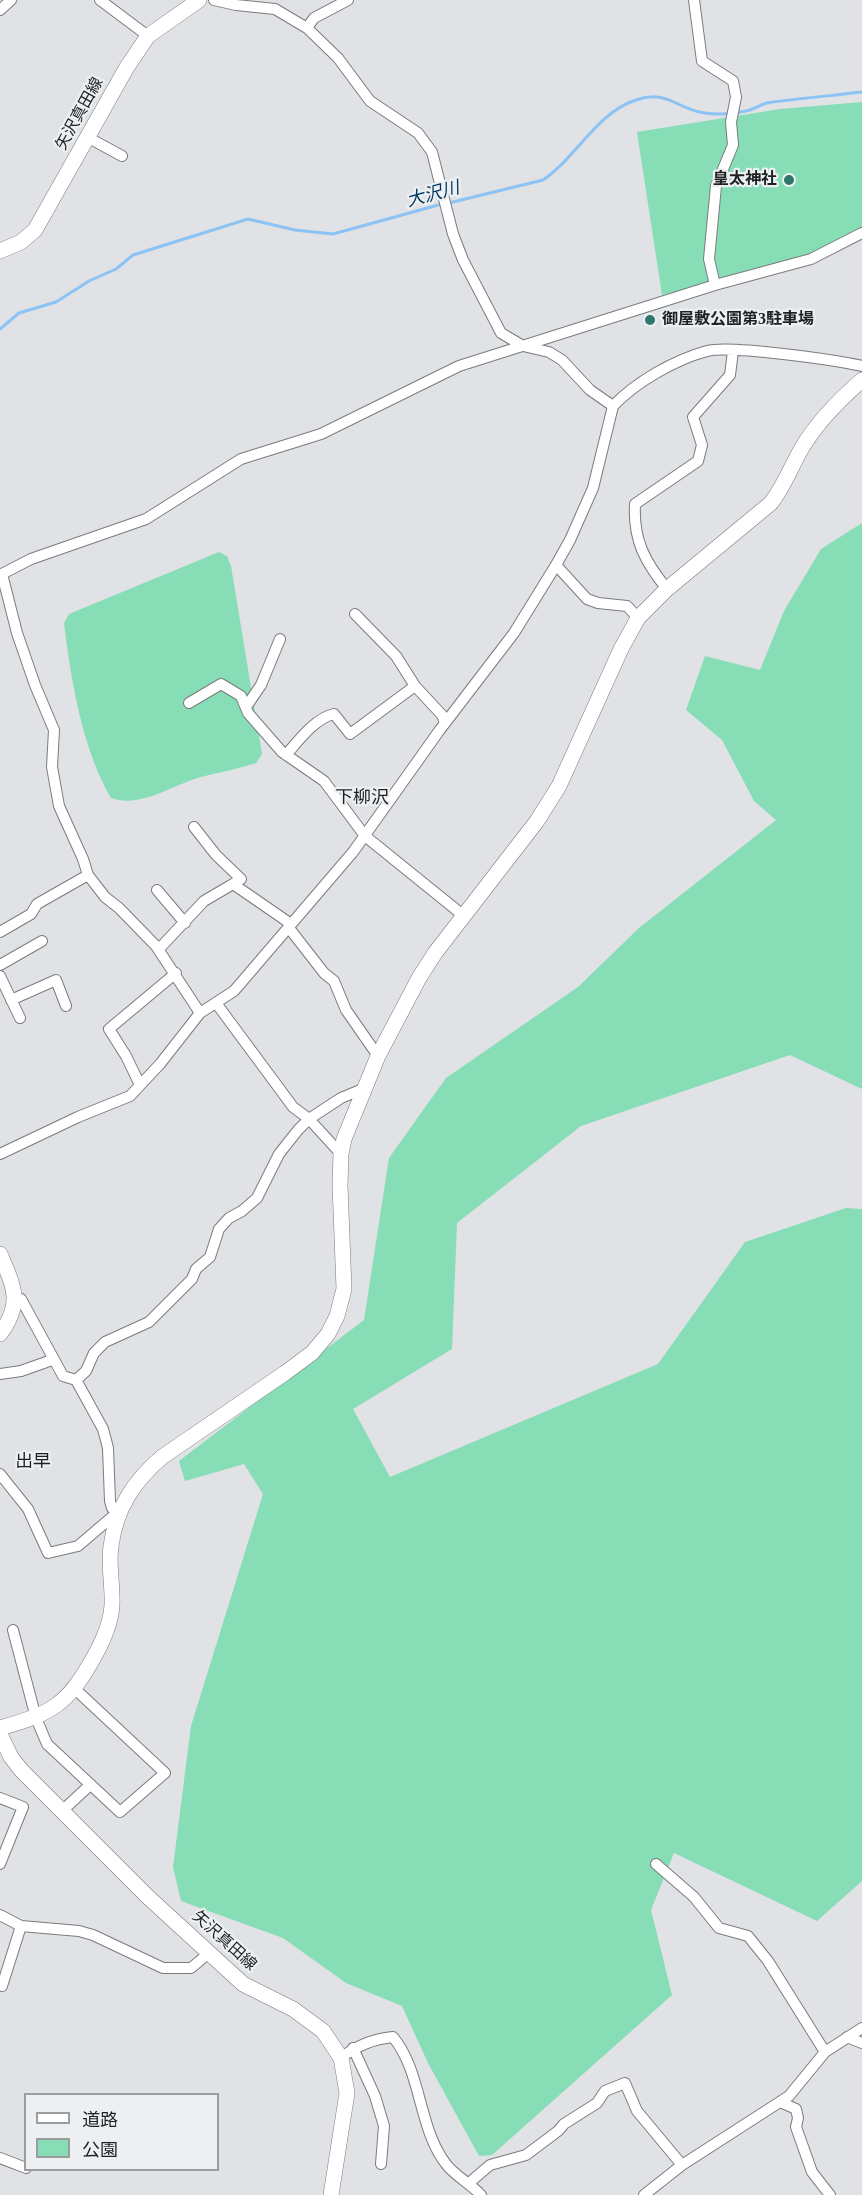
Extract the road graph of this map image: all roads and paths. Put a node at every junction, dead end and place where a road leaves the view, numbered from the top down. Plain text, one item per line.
1 (11, 0) edge
2 (100, 0) edge
3 (214, 0) edge
4 (348, 0) edge
5 (694, 0) edge
6 (194, 1) edge
7 (0, 10) edge
8 (307, 28) junction
9 (148, 36) junction
10 (89, 138) junction
11 (122, 156) dead end
12 (862, 233) edge
13 (0, 251) edge
14 (715, 285) junction
15 (523, 346) junction
16 (733, 351) junction
17 (862, 366) edge
18 (862, 380) edge
19 (613, 406) junction
20 (556, 565) junction
21 (1, 575) edge
22 (667, 589) junction
23 (355, 614) dead end
24 (638, 618) junction
25 (280, 639) dead end
26 (415, 686) junction
27 (189, 702) dead end
28 (246, 707) junction
29 (445, 723) junction
30 (286, 755) junction
31 (194, 827) dead end
32 (365, 836) junction
33 (88, 875) junction
34 (233, 884) junction
35 (157, 890) dead end
36 (464, 916) junction
37 (185, 922) junction
38 (290, 926) junction
39 (0, 932) edge
40 (42, 941) dead end
41 (159, 950) junction
42 (0, 965) edge
43 (176, 973) junction
44 (0, 976) edge
45 (11, 1000) junction
46 (216, 1003) junction
47 (66, 1006) dead end
48 (200, 1013) junction
49 (20, 1017) dead end
50 (378, 1056) junction
51 (140, 1085) junction
52 (365, 1088) junction
53 (309, 1119) junction
54 (0, 1154) edge
55 (341, 1154) junction
56 (0, 1254) edge
57 (15, 1297) junction
58 (0, 1334) edge
59 (52, 1360) junction
60 (0, 1374) edge
61 (76, 1380) junction
62 (0, 1474) edge
63 (119, 1511) junction
64 (13, 1630) dead end
65 (75, 1689) junction
66 (36, 1718) junction
67 (0, 1728) edge
68 (0, 1734) edge
69 (90, 1785) junction
70 (0, 1798) edge
71 (62, 1811) junction
72 (0, 1864) edge
73 (656, 1864) dead end
74 (0, 1915) edge
75 (21, 1926) junction
76 (209, 1953) junction
77 (2, 1986) dead end
78 (862, 2028) edge
79 (847, 2037) junction
80 (862, 2043) edge
81 (825, 2052) junction
82 (347, 2053) junction
83 (780, 2102) junction
84 (0, 2158) edge
85 (381, 2164) dead end
86 (682, 2165) junction
87 (24, 2167) edge
88 (475, 2189) edge
89 (331, 2195) edge
90 (463, 2195) edge
91 (644, 2195) edge
92 (830, 2195) edge

1 - 7 street
2 - 9 street
3 - 8 street
4 - 8 street
5 - 14 street
6 - 9 street, 矢沢真田線
8 - 15 street
9 - 10 street, 矢沢真田線
10 - 11 street
10 - 13 street, 矢沢真田線
12 - 14 street
14 - 15 street
15 - 19 street
15 - 21 street
16 - 17 street
16 - 19 street
16 - 22 street
18 - 22 street
19 - 20 street
20 - 24 street
20 - 29 street
21 - 33 street
22 - 24 street
23 - 26 street
24 - 36 street
25 - 28 street
26 - 29 street
26 - 30 street
27 - 28 street
28 - 30 street
29 - 32 street
30 - 32 street
31 - 34 street
32 - 36 street
32 - 38 street
33 - 39 street
33 - 41 street
34 - 37 street
34 - 38 street
35 - 37 street
36 - 50 street
37 - 41 street
38 - 46 street
38 - 50 street
40 - 42 street
41 - 43 street
43 - 48 street
43 - 51 street
44 - 45 street
45 - 47 street
45 - 49 street
46 - 48 street
46 - 53 street
48 - 51 street
50 - 52 street
51 - 54 street
52 - 53 street
52 - 55 street
53 - 55 street
53 - 61 street
55 - 63 street
56 - 57 street
57 - 58 street
57 - 59 street
59 - 60 street
59 - 61 street
61 - 63 street
62 - 63 street
63 - 65 street
64 - 66 street
65 - 66 street
65 - 69 street
66 - 67 street
66 - 69 street
68 - 71 street, 矢沢真田線
69 - 71 street
70 - 72 street
71 - 76 street, 矢沢真田線
73 - 81 street
74 - 75 street
75 - 76 street
75 - 77 street
76 - 82 street, 矢沢真田線
78 - 79 street
79 - 80 street
79 - 81 street
81 - 83 street
82 - 85 street
82 - 88 street
82 - 89 street, 矢沢真田線
83 - 86 street
83 - 92 street
84 - 87 street
86 - 88 street
86 - 91 street
88 - 90 street

